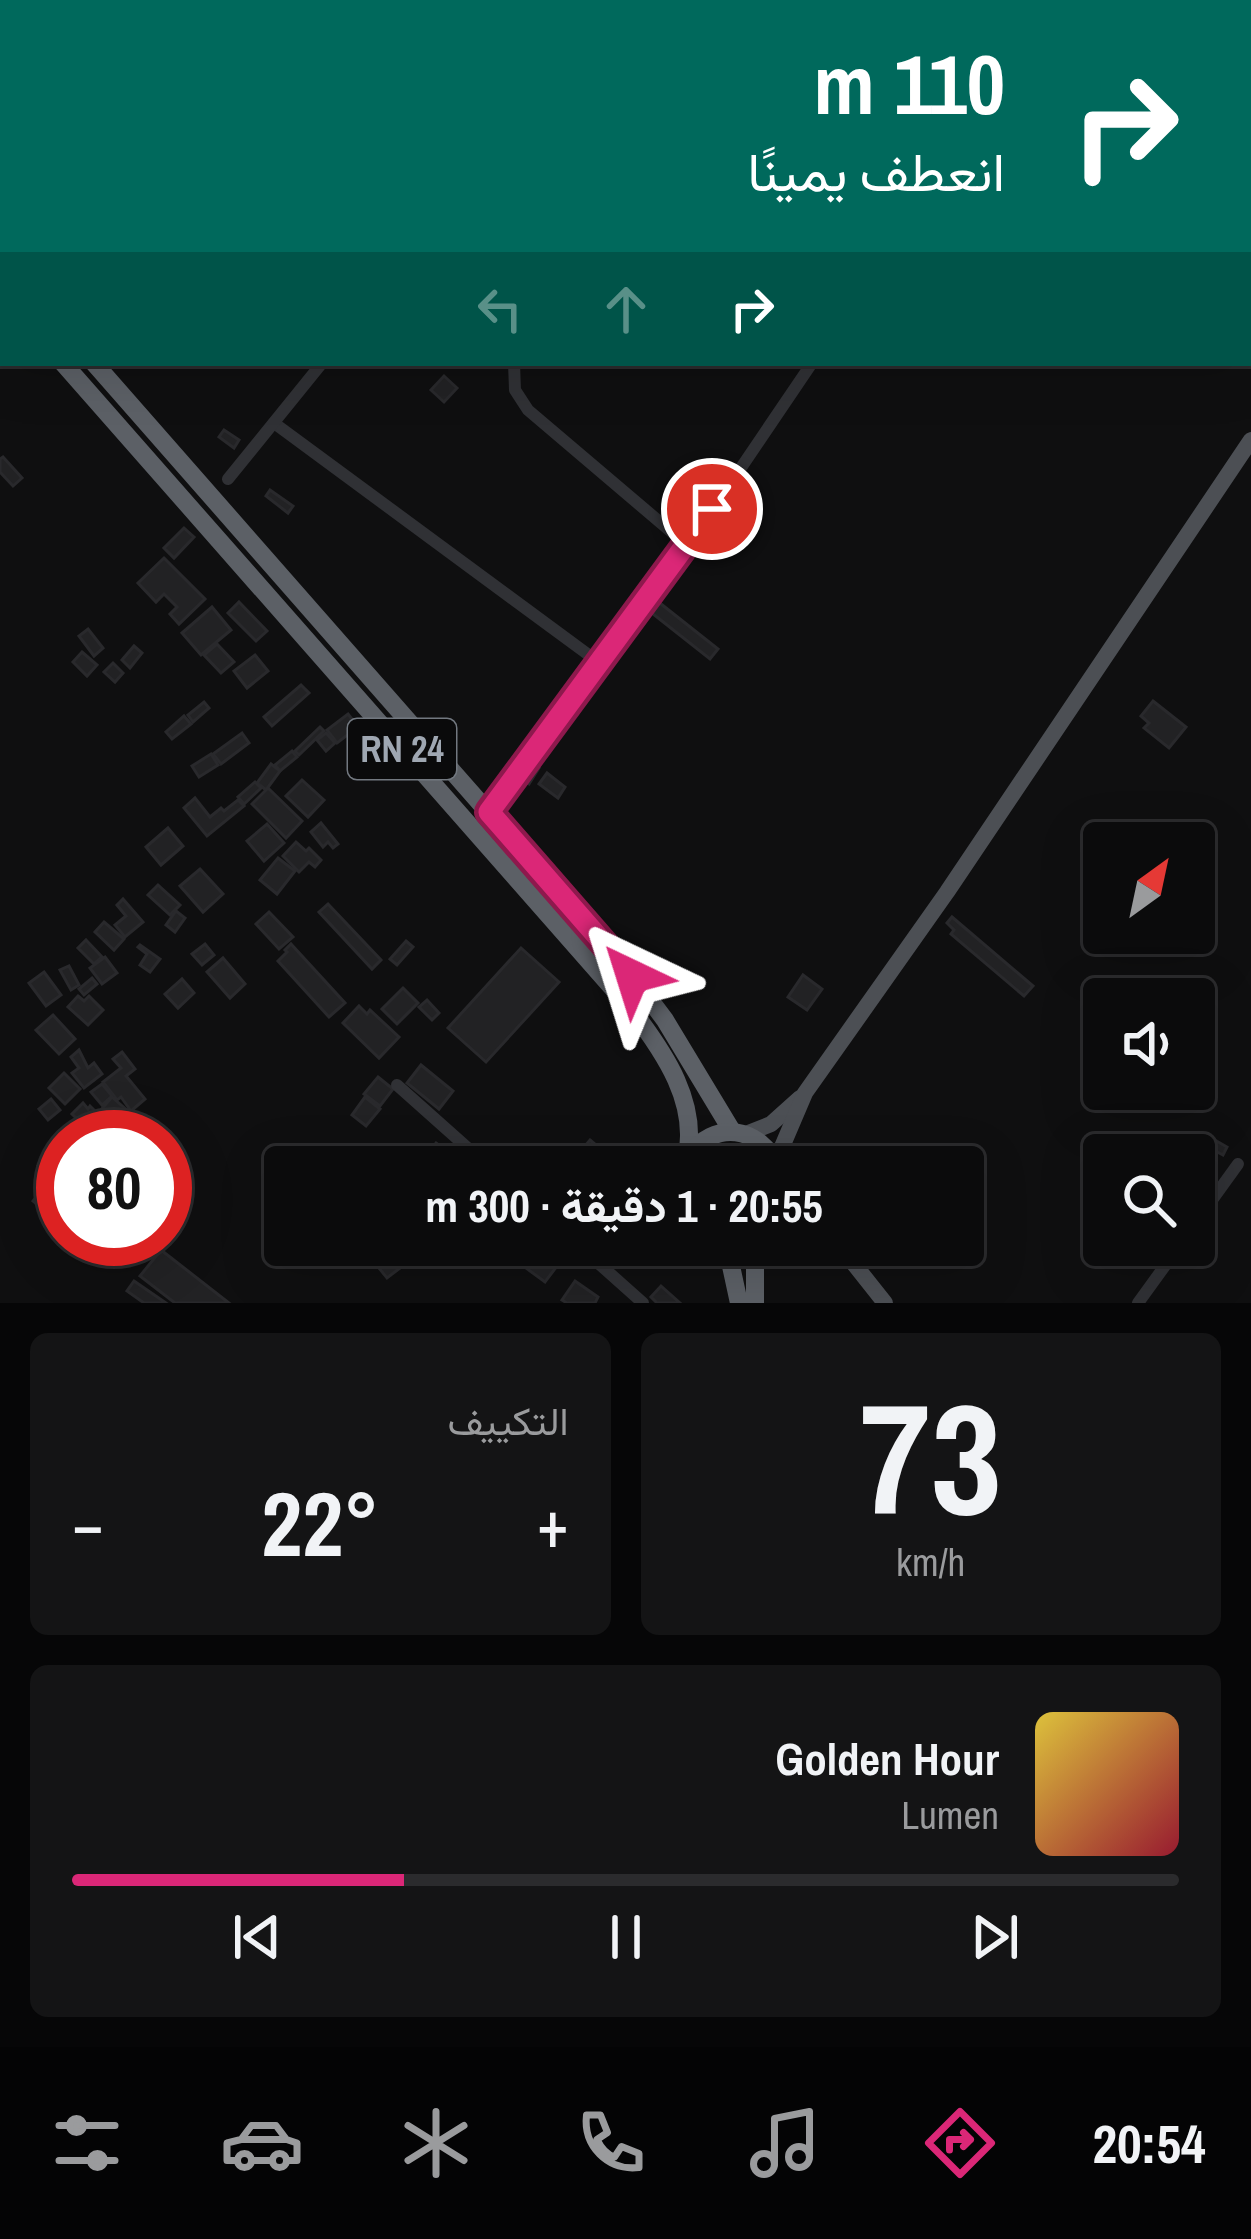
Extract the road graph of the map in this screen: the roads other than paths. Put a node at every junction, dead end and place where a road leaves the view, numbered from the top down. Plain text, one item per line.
1 (66, 366) edge
2 (97, 366) edge
3 (320, 366) edge
4 (514, 366) edge
5 (810, 366) edge
6 (274, 422) junction
7 (1251, 440) edge
8 (228, 479) dead end
9 (688, 546) junction
10 (601, 664) junction
11 (489, 812) junction
12 (397, 1085) dead end
13 (806, 1094) junction
14 (739, 1133) junction
15 (465, 1146) edge
16 (689, 1146) edge
17 (696, 1146) edge
18 (763, 1146) edge
19 (784, 1146) edge
20 (1238, 1164) dead end
21 (1215, 1196) edge
22 (602, 1266) edge
23 (731, 1266) edge
24 (756, 1266) edge
25 (855, 1266) edge
26 (1165, 1266) edge
27 (883, 1302) edge
28 (643, 1303) edge
29 (739, 1303) edge
30 (755, 1303) edge
31 (1138, 1303) edge

1 - 16 highway, RN 24
2 - 11 highway, RN 24
3 - 6 street
4 - 9 street
5 - 9 street
6 - 8 street
6 - 10 street
7 - 13 main road
9 - 10 street
10 - 11 street
11 - 14 highway, RN 24
12 - 15 street
13 - 14 main road
13 - 19 main road
14 - 17 highway
14 - 18 highway
20 - 21 street
22 - 28 street
23 - 29 highway
24 - 30 highway
25 - 27 main road
26 - 31 street

